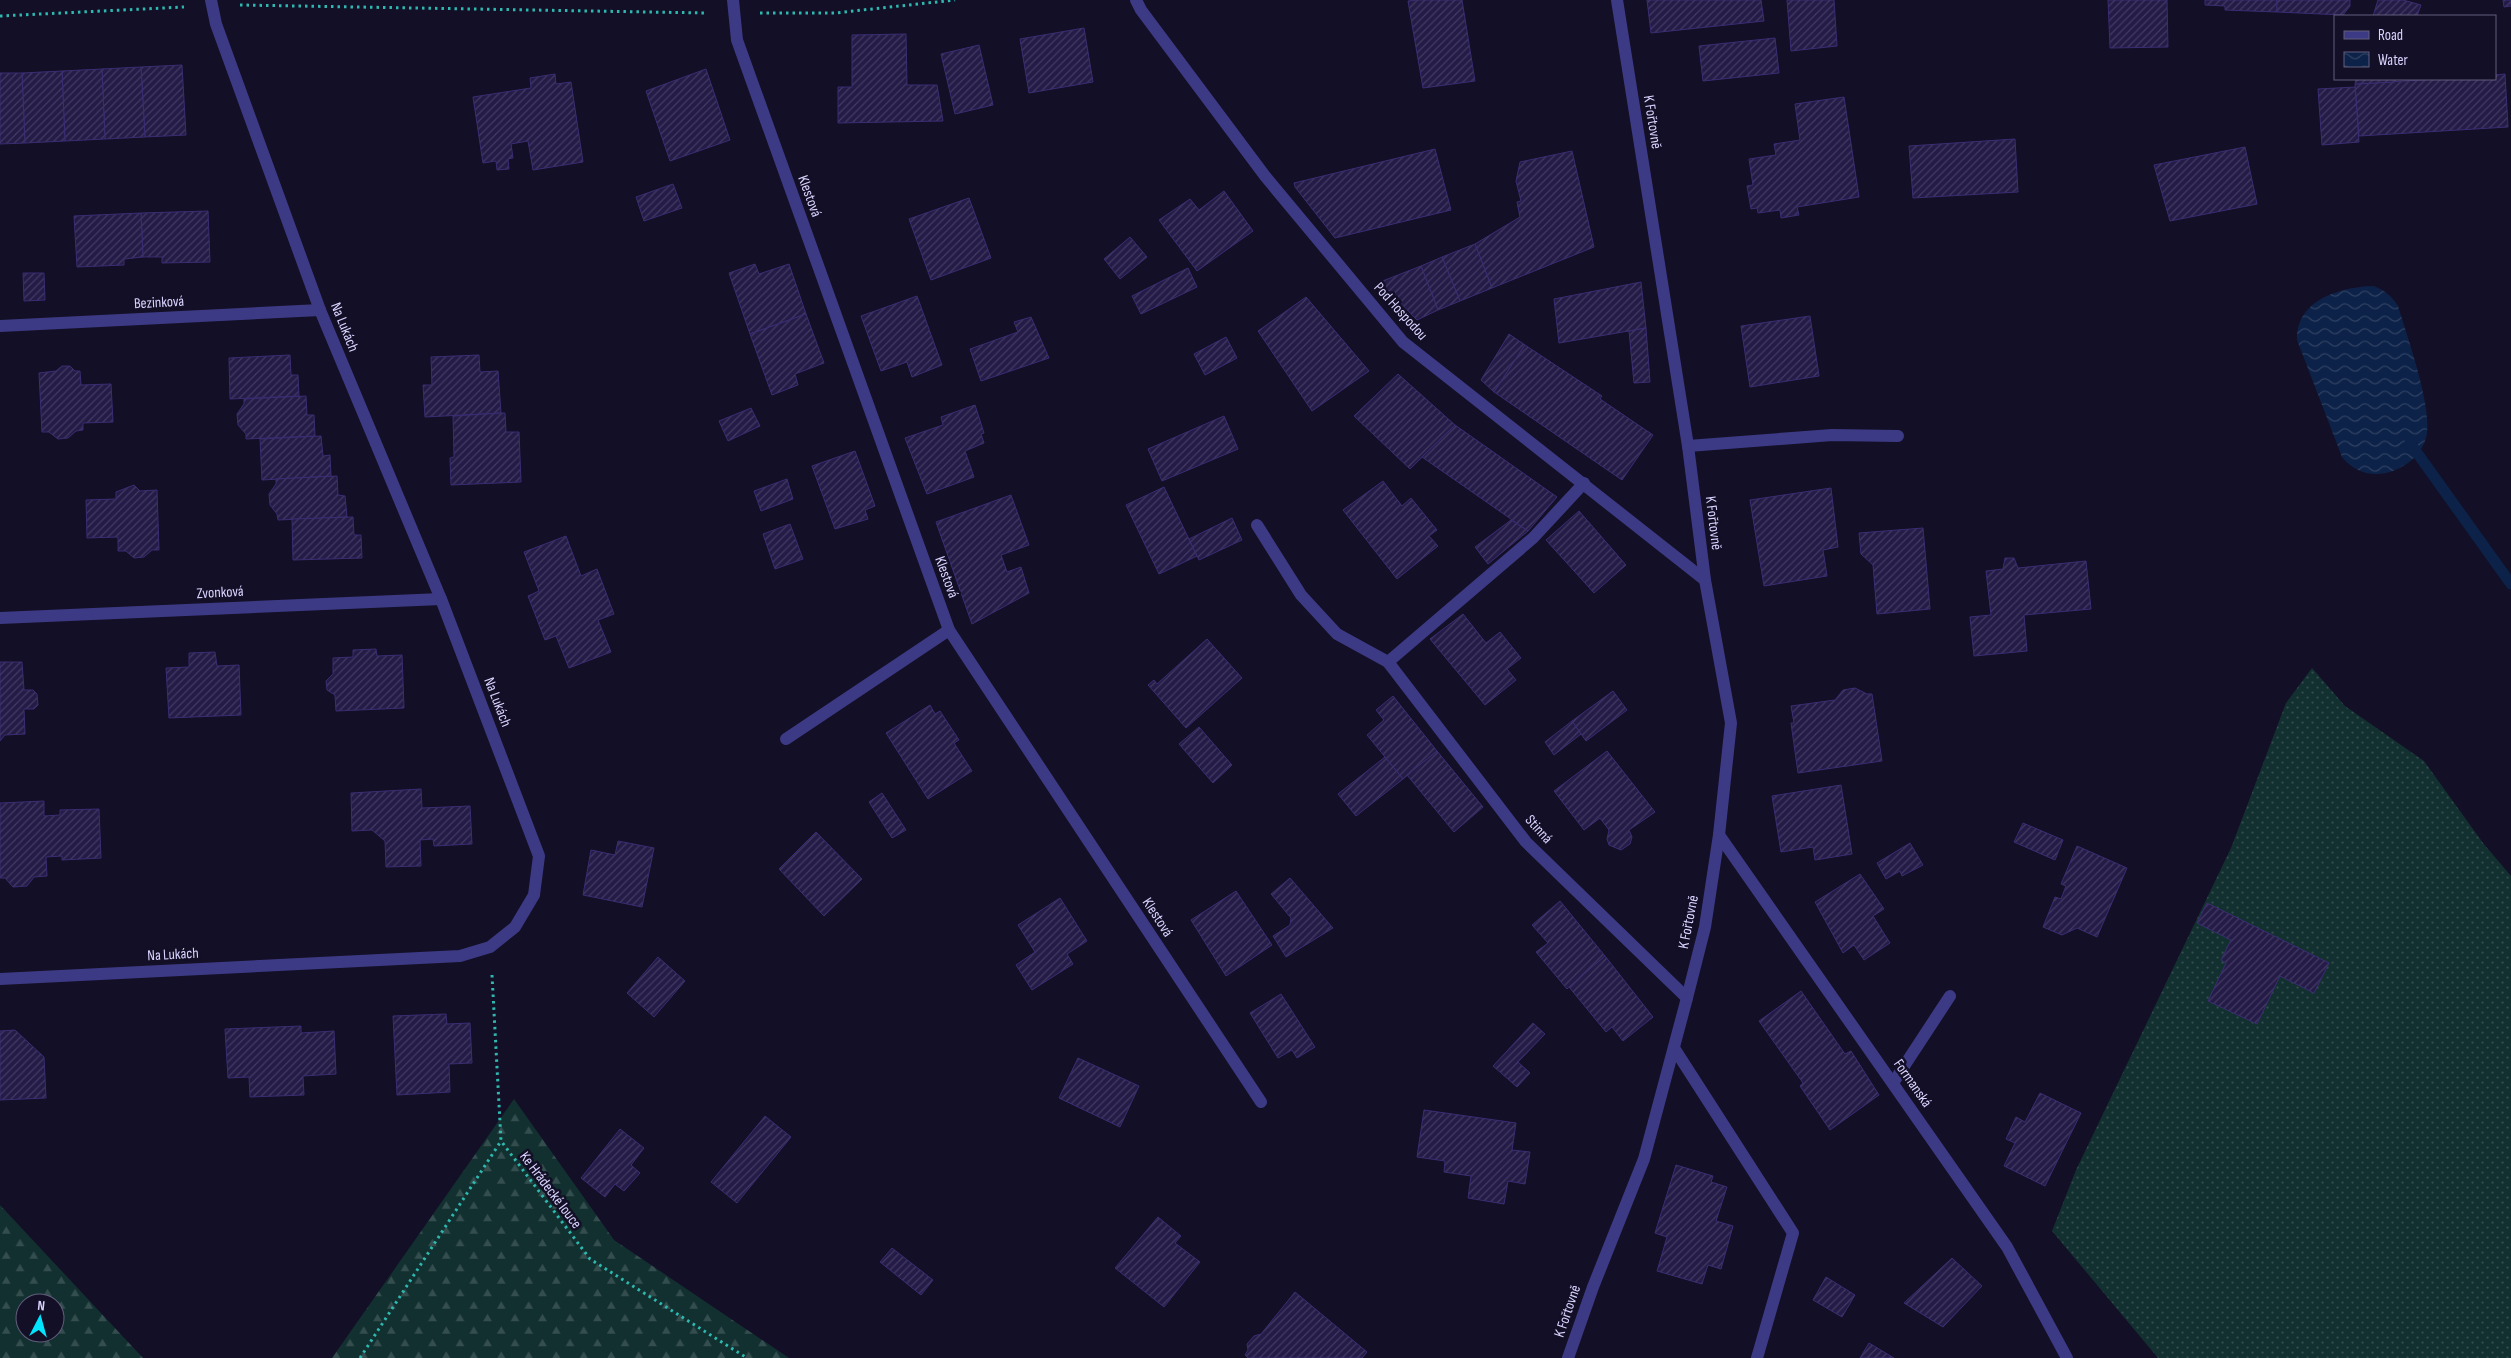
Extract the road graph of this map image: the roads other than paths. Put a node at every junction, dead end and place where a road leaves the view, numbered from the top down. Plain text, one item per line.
1 (734, 0) edge
2 (1136, 0) edge
3 (1617, 0) edge
4 (212, 3) edge
5 (320, 310) junction
6 (0, 326) edge
7 (1898, 436) dead end
8 (1688, 446) junction
9 (1584, 483) junction
10 (1257, 526) dead end
11 (1705, 580) junction
12 (441, 599) junction
13 (0, 618) edge
14 (949, 630) junction
15 (1388, 662) junction
16 (786, 739) dead end
17 (1719, 835) junction
18 (0, 979) edge
19 (1950, 996) dead end
20 (1687, 998) junction
21 (1674, 1048) junction
22 (1893, 1083) junction
23 (1261, 1102) dead end
24 (1568, 1358) edge
25 (1757, 1358) edge
26 (2067, 1358) edge

1 - 14 street, Klestová
2 - 9 street, Pod Hospodou
3 - 8 street, K Fořtovně
4 - 5 street, Na Lukách
5 - 6 street, Bezinková
5 - 12 street, Na Lukách
7 - 8 street
8 - 11 street, K Fořtovně
9 - 11 street, Pod Hospodou
9 - 15 street
10 - 15 street, Stinná
11 - 17 street, K Fořtovně
12 - 13 street, Zvonková
12 - 18 street, Na Lukách
14 - 16 street
14 - 23 street, Klestová
15 - 20 street, Stinná
17 - 20 street, K Fořtovně
17 - 22 street, Formanská
19 - 22 street
20 - 21 street, K Fořtovně
21 - 24 street, K Fořtovně
21 - 25 street
22 - 26 street, Formanská

